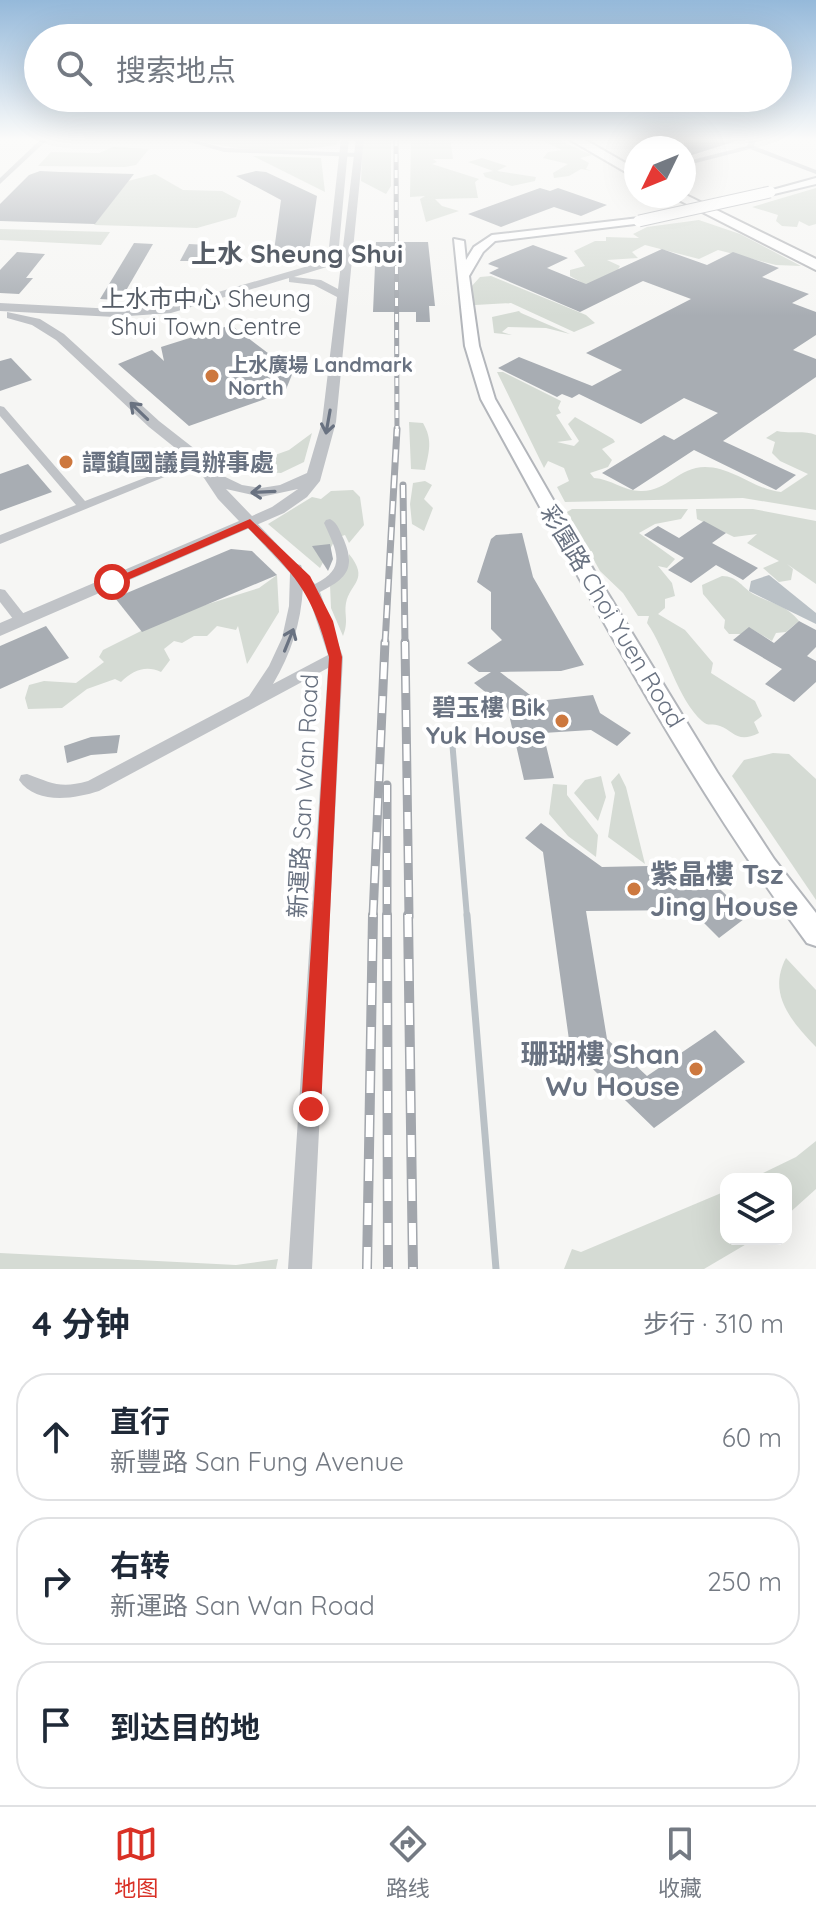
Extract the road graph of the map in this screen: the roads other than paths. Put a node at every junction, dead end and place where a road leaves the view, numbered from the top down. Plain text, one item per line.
1 (339, 197) edge
2 (353, 197) edge
3 (707, 197) edge
4 (746, 197) edge
5 (696, 204) edge
6 (478, 237) junction
7 (814, 260) edge
8 (463, 276) junction
9 (271, 282) junction
10 (343, 296) junction
11 (0, 307) edge
12 (115, 313) junction
13 (0, 314) edge
14 (60, 337) junction
15 (0, 409) edge
16 (204, 466) junction
17 (316, 470) junction
18 (82, 505) junction
19 (250, 523) junction
20 (330, 523) dead end
21 (0, 540) edge
22 (296, 568) junction
23 (313, 590) junction
24 (0, 593) edge
25 (22, 621) junction
26 (0, 630) edge
27 (336, 657) junction
28 (252, 703) junction
29 (27, 780) dead end
30 (816, 934) edge
31 (300, 1269) edge

1 - 9 street
2 - 10 street
3 - 7 highway
4 - 6 main road, bridge
5 - 7 highway
6 - 8 main road
6 - 8 main road, 彩園路 Choi Yuen Road
8 - 30 main road, 彩園路 Choi Yuen Road
9 - 10 street
9 - 12 street
10 -> 17 street
11 - 12 street
12 - 14 street
13 - 14 street
16 -> 14 street
15 - 18 street
17 -> 16 street
16 - 18 street
16 - 19 street
17 - 19 street
18 - 21 street
19 - 22 street, 新運路 San Wan Road
19 - 25 street
20 - 23 street
22 - 23 street, 新運路 San Wan Road
28 -> 22 street
23 - 27 street, 新運路 San Wan Road
24 - 25 street
25 - 26 street
27 - 28 street
27 - 31 street, 新運路 San Wan Road
28 - 29 street

